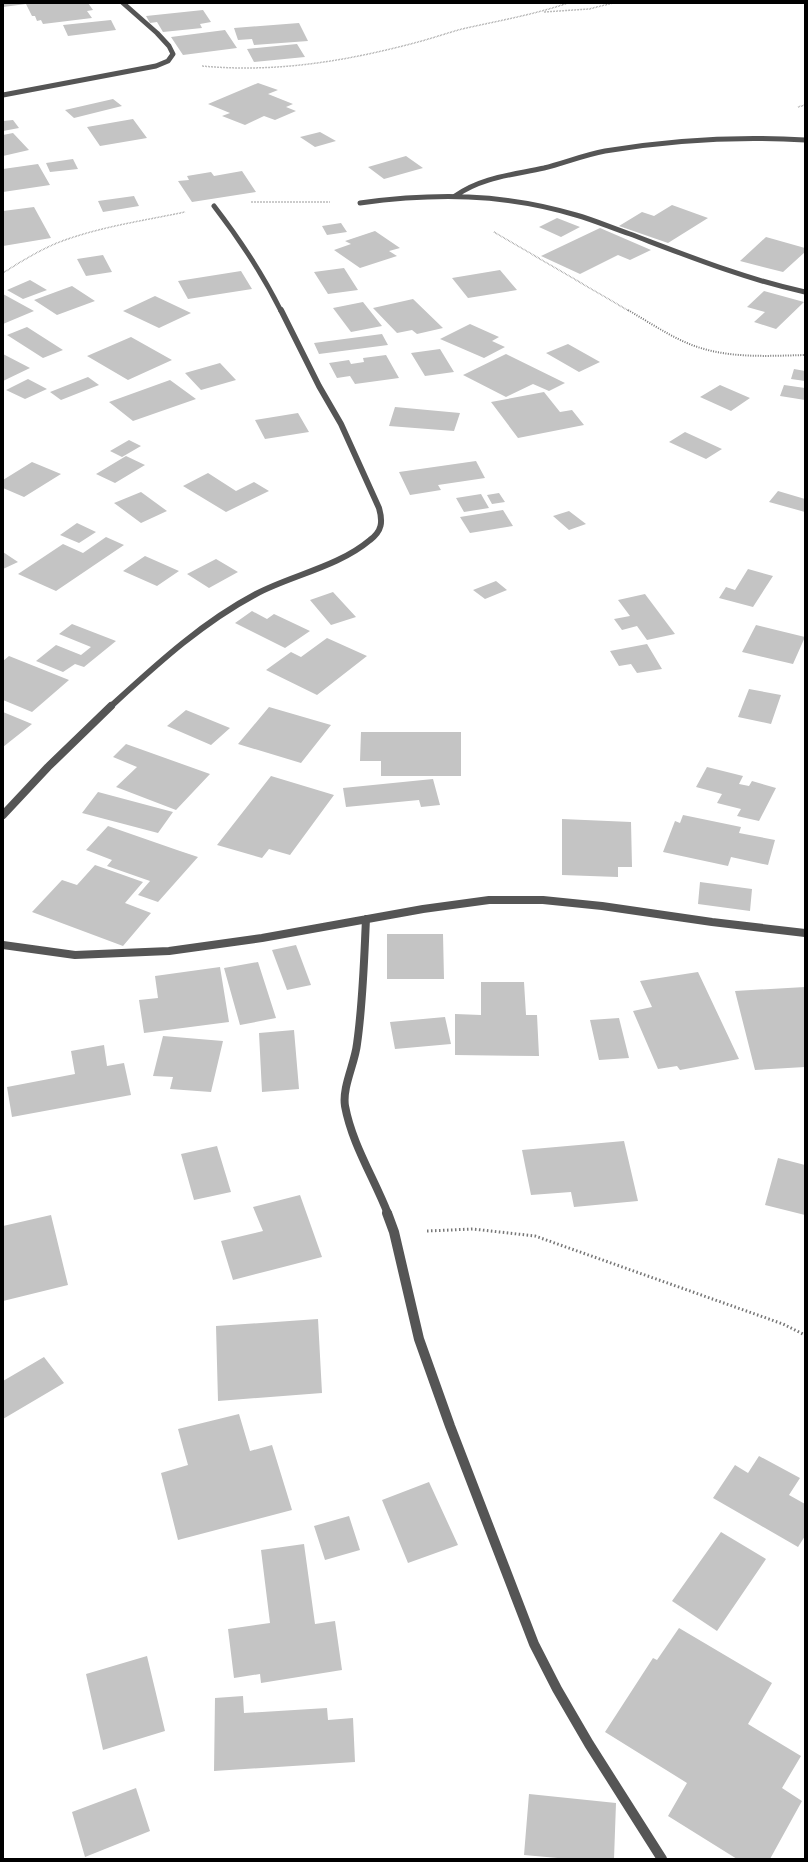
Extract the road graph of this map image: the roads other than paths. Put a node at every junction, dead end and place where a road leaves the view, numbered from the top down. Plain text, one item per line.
1 (123, 3) edge
2 (3, 95) edge
3 (805, 140) edge
4 (454, 196) junction
5 (360, 202) road end
6 (214, 206) road end
7 (805, 292) edge
8 (3, 815) edge
9 (366, 919) junction
10 (805, 933) edge
11 (3, 944) edge
12 (662, 1859) edge

1 - 2 street
3 - 4 street
4 - 5 street
4 - 7 street
6 - 8 street
9 - 10 street
9 - 11 street
9 - 12 street

